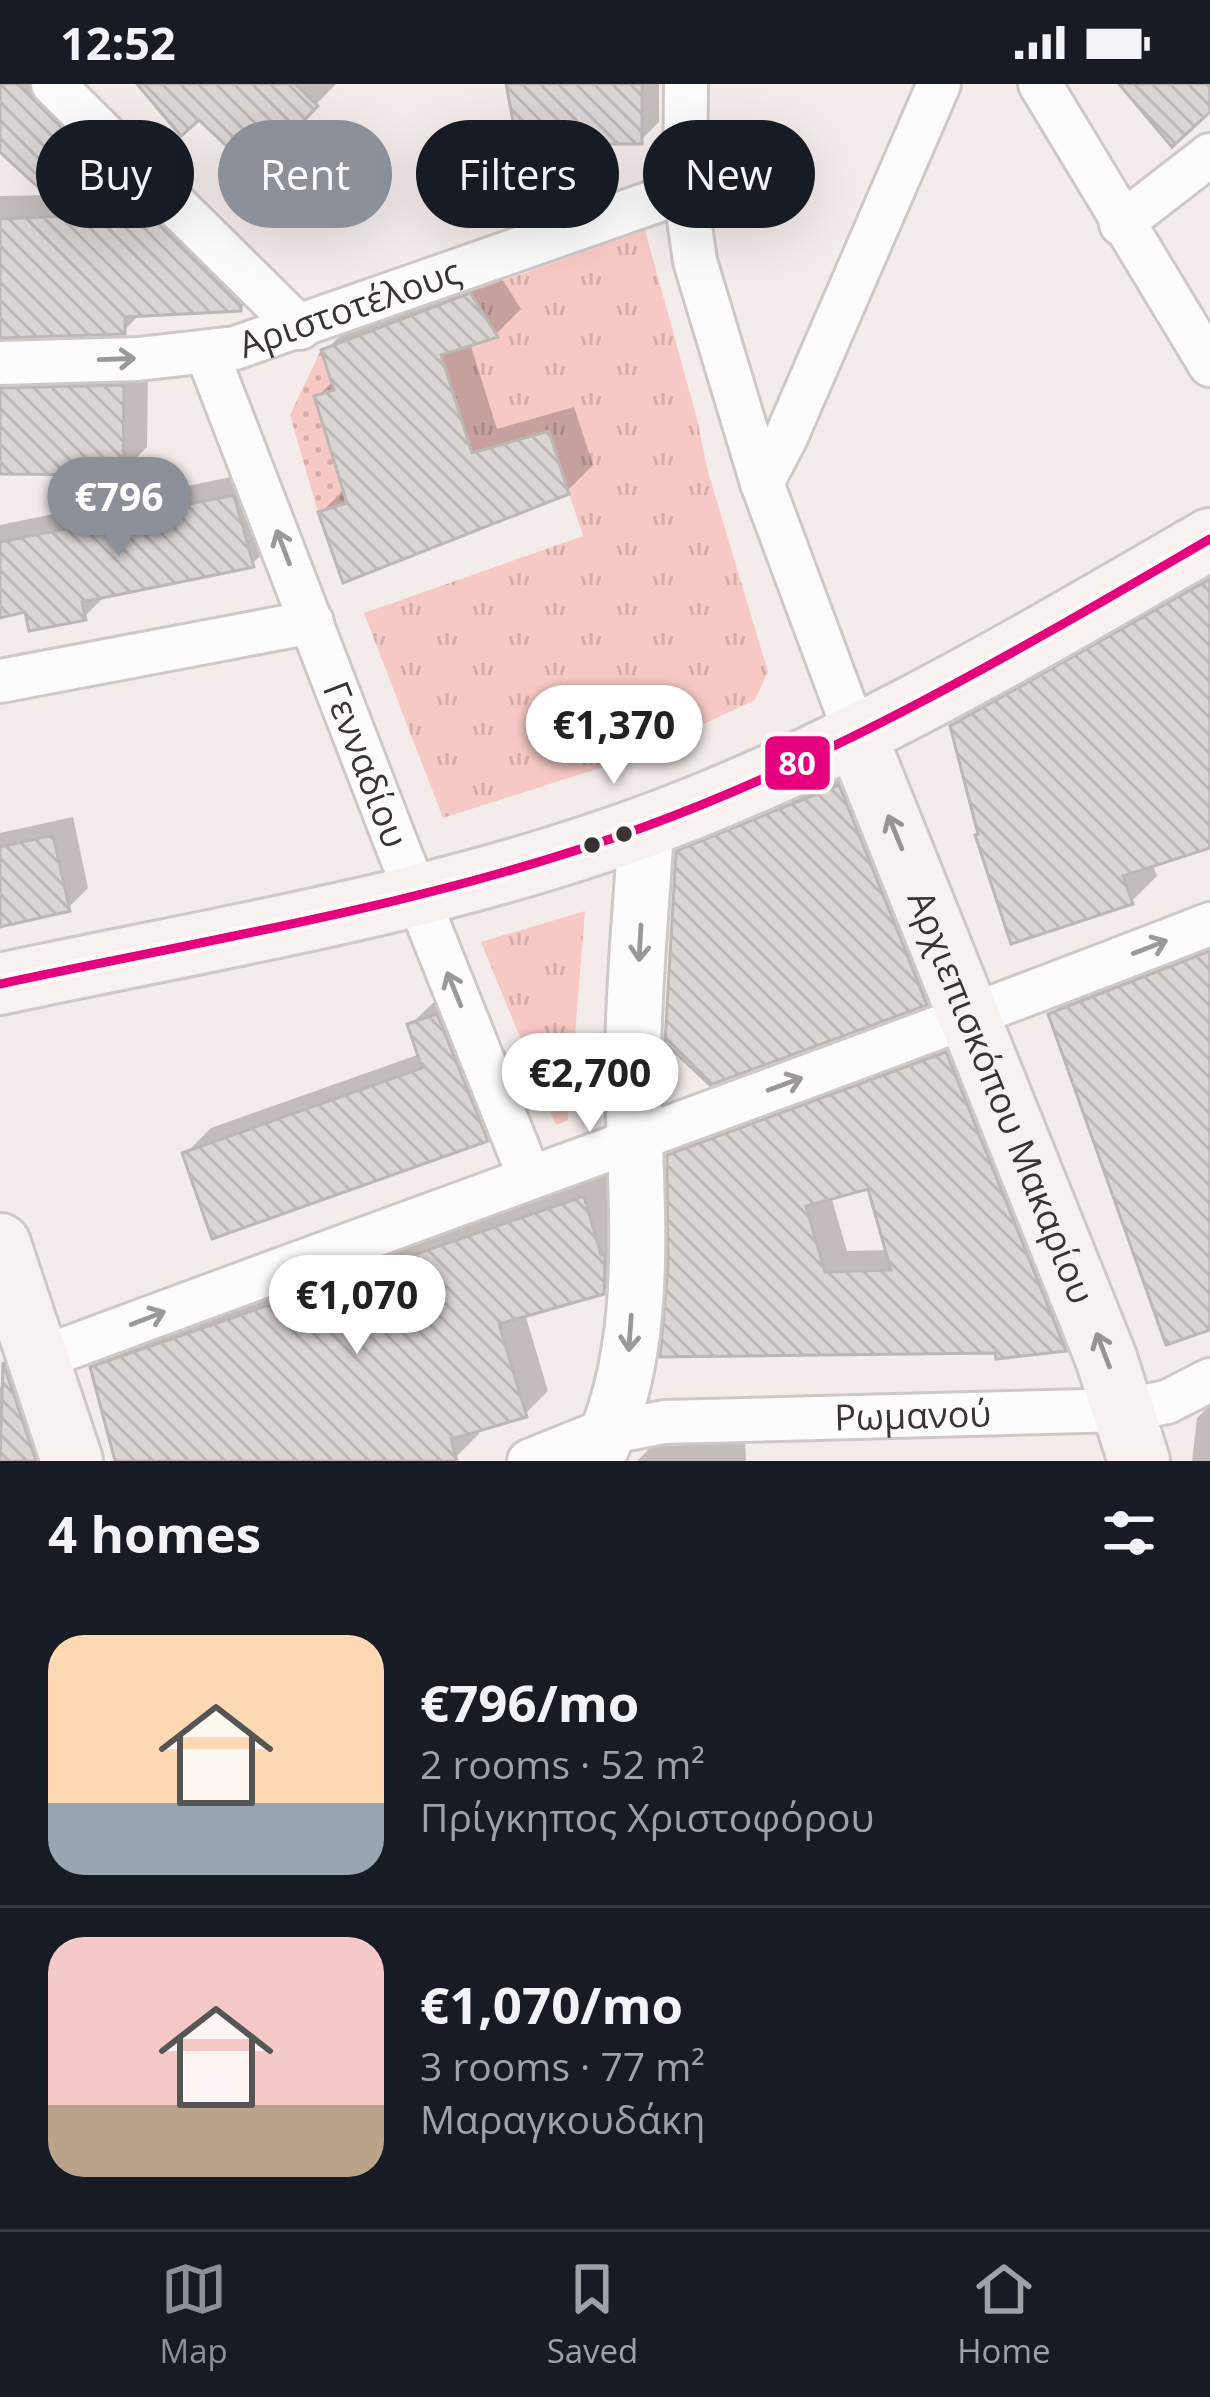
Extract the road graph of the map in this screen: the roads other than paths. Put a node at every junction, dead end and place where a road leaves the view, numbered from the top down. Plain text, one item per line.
1 (53, 84) edge
2 (686, 84) edge
3 (939, 84) edge
4 (1040, 84) edge
5 (686, 120) edge
6 (1210, 155) edge
7 (643, 206) edge
8 (1121, 224) junction
9 (690, 228) edge
10 (300, 328) junction
11 (207, 353) junction
12 (0, 364) edge
13 (1210, 365) edge
14 (762, 483) junction
15 (1210, 539) edge
16 (311, 622) junction
17 (0, 681) edge
18 (857, 738) junction
19 (646, 826) junction
20 (416, 896) junction
21 (1210, 924) edge
22 (0, 983) edge
23 (970, 1018) junction
24 (635, 1137) junction
25 (529, 1176) junction
26 (0, 1244) edge
27 (39, 1360) junction
28 (1210, 1379) edge
29 (1132, 1436) edge
30 (603, 1446) edge
31 (71, 1461) edge
32 (529, 1461) edge

1 - 10 street
2 - 5 street
3 - 14 street
4 - 8 street
6 - 8 street
7 - 10 street, Αριστοτέλους
8 - 13 street
9 - 14 street
10 - 11 street, Αριστοτέλους
12 -> 11 street, Αριστοτέλους
16 -> 11 street, Γενναδίου
14 - 18 street
15 - 18 main road
16 - 17 street
16 - 20 street, Γενναδίου
18 - 19 main road
23 -> 18 main road, Αρχιεπισκόπου Μακαρίου
19 - 20 main road
19 -> 24 street
20 - 22 main road
25 -> 20 street, Γενναδίου
23 -> 21 street
24 -> 23 street
29 -> 23 main road, Αρχιεπισκόπου Μακαρίου
24 - 25 street
24 -> 30 street
27 -> 25 street
26 - 27 main road
27 - 31 main road
28 - 29 street, Ρωμανού
29 - 30 street, Ρωμανού
30 - 32 street, Ρωμανού

